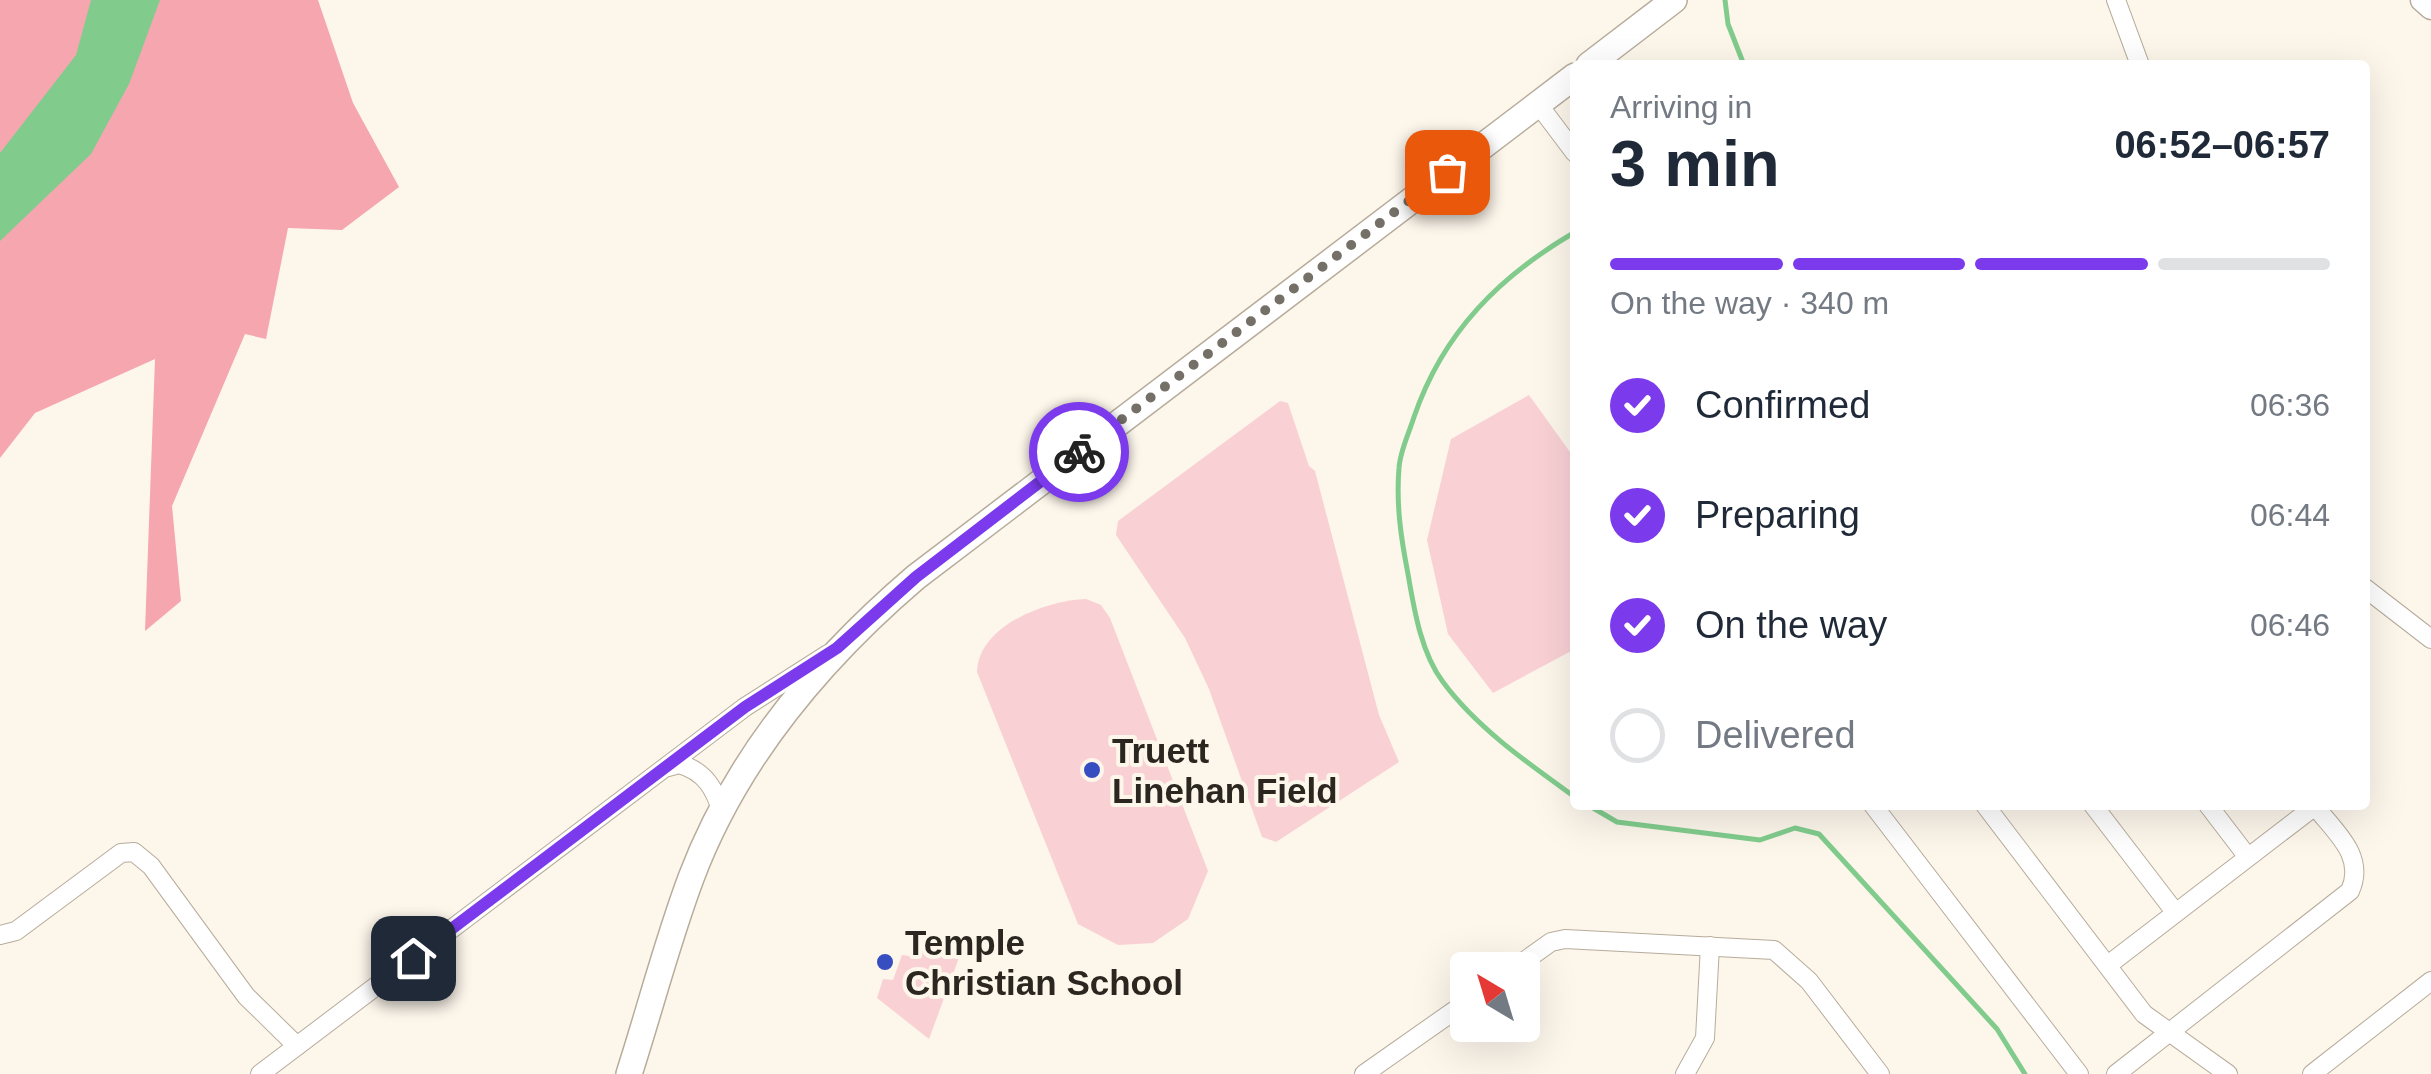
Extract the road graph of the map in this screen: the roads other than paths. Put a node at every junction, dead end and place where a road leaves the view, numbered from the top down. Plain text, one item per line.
1 (1674, 0) edge
2 (2116, 0) edge
3 (2422, 0) edge
4 (2431, 8) edge
5 (1596, 60) edge
6 (2138, 60) edge
7 (1570, 80) edge
8 (1538, 104) junction
9 (1570, 146) edge
10 (2370, 592) edge
11 (2431, 638) edge
12 (837, 648) junction
13 (662, 768) junction
14 (1877, 810) edge
15 (1989, 810) edge
16 (2097, 810) edge
17 (2212, 810) edge
18 (2310, 810) edge
19 (2318, 810) edge
20 (722, 812) junction
21 (2247, 856) junction
22 (2175, 912) junction
23 (0, 935) edge
24 (1710, 946) junction
25 (1537, 952) edge
26 (2108, 965) junction
27 (2431, 981) edge
28 (1450, 1016) edge
29 (2169, 1032) junction
30 (296, 1046) junction
31 (1390, 1067) edge
32 (260, 1074) edge
33 (629, 1074) edge
34 (1364, 1074) edge
35 (1685, 1074) edge
36 (1880, 1074) edge
37 (2079, 1074) edge
38 (2116, 1074) edge
39 (2228, 1074) edge
40 (2312, 1074) edge

1 - 5 main road
2 - 6 street
3 - 4 street
7 - 8 main road
8 - 9 street
8 - 12 main road
10 - 11 street
12 - 13 street
12 - 20 main road
13 - 20 street
13 - 30 street
14 - 37 street
15 - 26 street
16 - 22 street
17 - 21 street
18 - 21 street
19 - 29 street
20 - 33 main road
21 - 22 street
22 - 26 street
23 - 30 street
24 - 25 street
24 - 35 street
24 - 36 street
26 - 29 street
27 - 40 street
28 - 31 street
29 - 38 street
29 - 39 street
30 - 32 street
31 - 34 street

